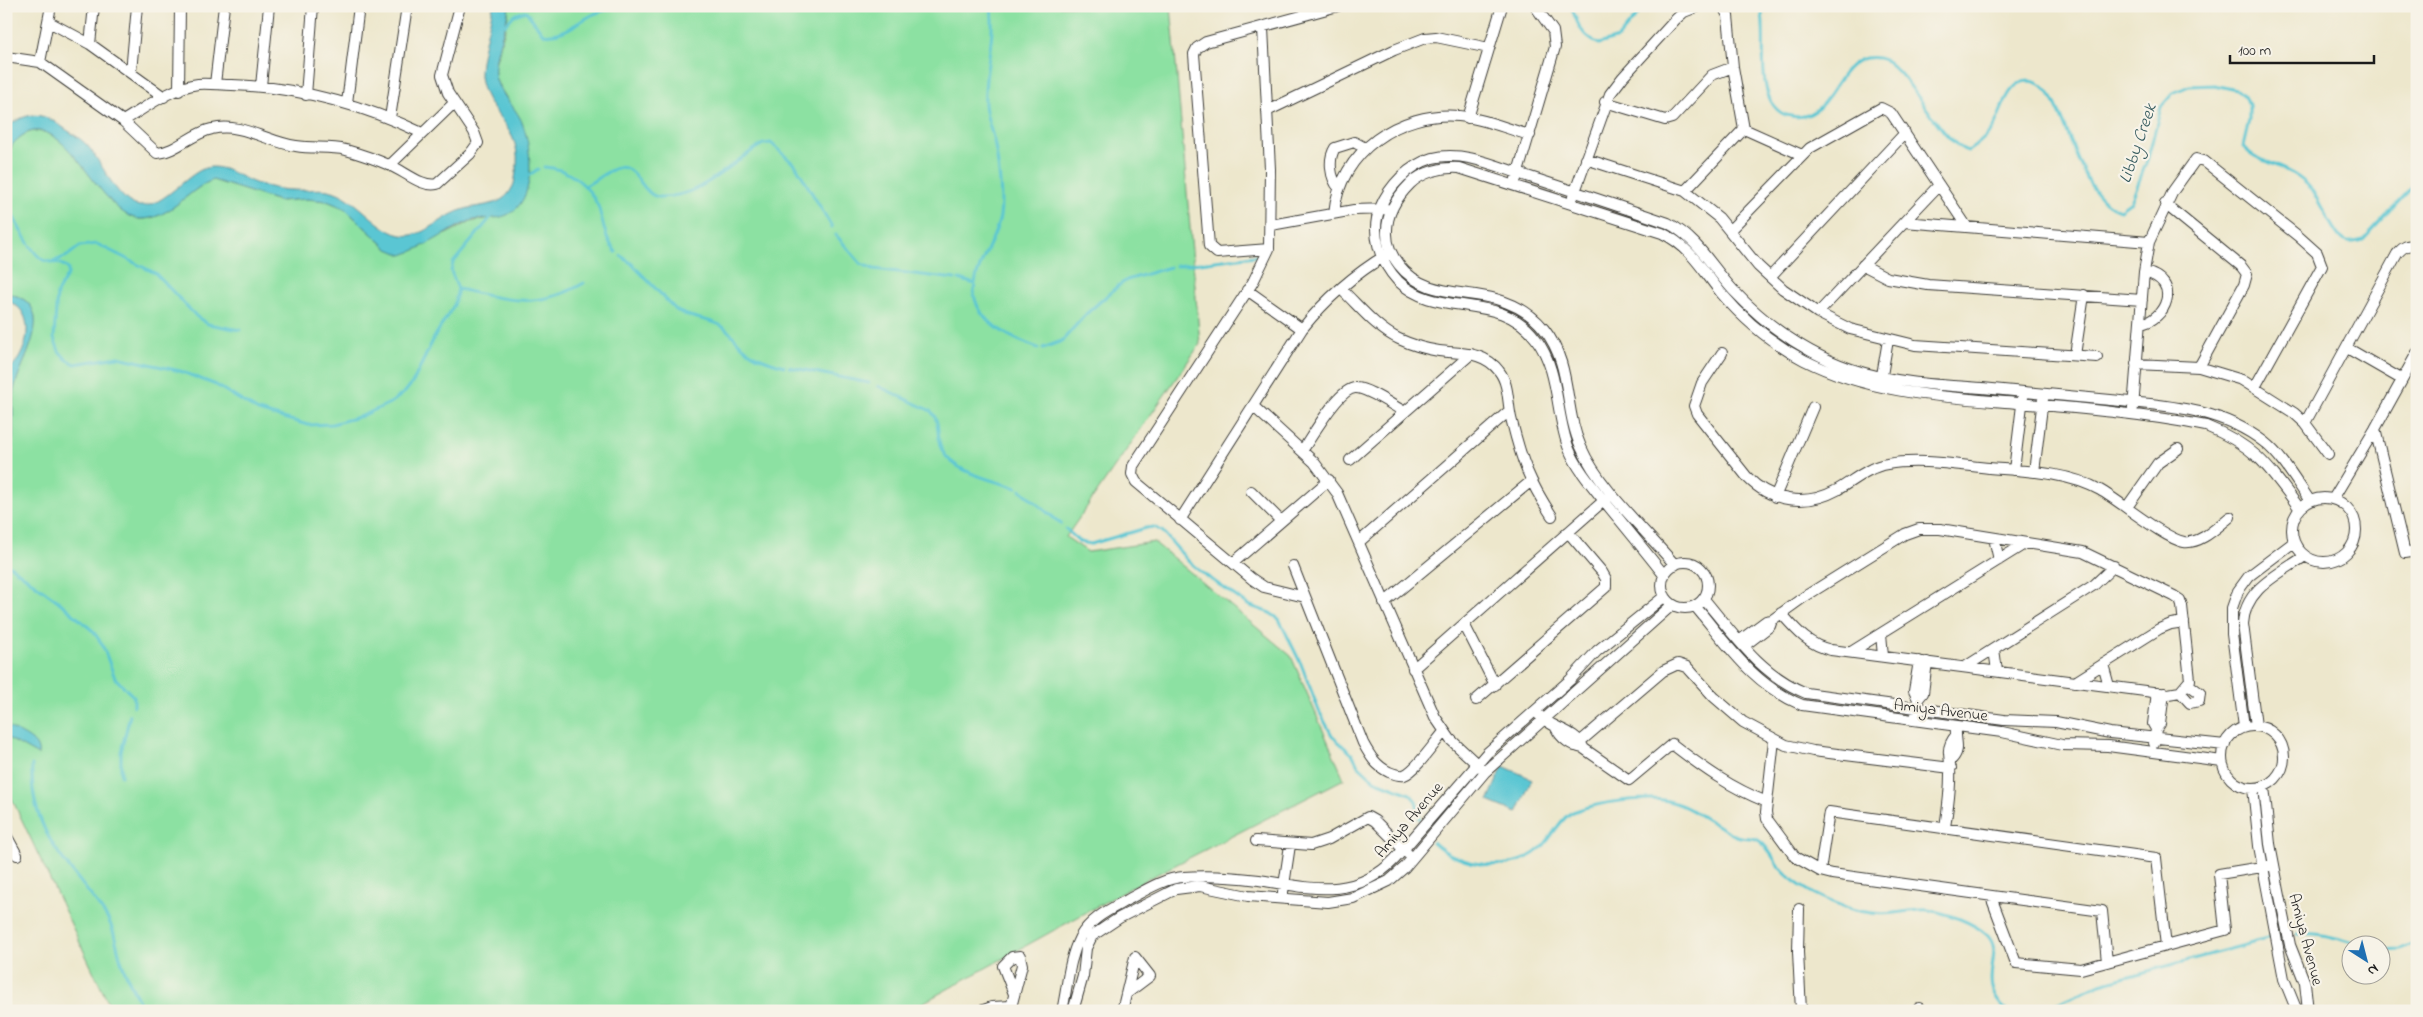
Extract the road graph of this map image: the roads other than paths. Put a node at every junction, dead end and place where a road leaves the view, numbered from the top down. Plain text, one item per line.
1 (51, 6) edge
2 (94, 6) edge
3 (137, 6) edge
4 (180, 6) edge
5 (224, 6) edge
6 (269, 6) edge
7 (313, 6) edge
8 (359, 6) edge
9 (408, 6) edge
10 (460, 6) edge
11 (1338, 6) edge
12 (1502, 6) edge
13 (1535, 6) edge
14 (1699, 6) edge
15 (1723, 6) edge
16 (49, 22) junction
17 (1264, 28) junction
18 (90, 44) junction
19 (1489, 48) junction
20 (6, 57) edge
21 (40, 62) junction
22 (1733, 66) junction
23 (131, 72) junction
24 (216, 84) junction
25 (261, 86) junction
26 (179, 90) junction
27 (306, 95) junction
28 (164, 97) junction
29 (1605, 102) junction
30 (347, 103) junction
31 (454, 103) junction
32 (1268, 111) junction
33 (390, 118) junction
34 (1468, 118) junction
35 (122, 120) junction
36 (1744, 128) junction
37 (1905, 133) junction
38 (422, 134) junction
39 (1530, 135) junction
40 (1365, 148) junction
41 (1802, 154) junction
42 (1586, 159) junction
43 (390, 165) junction
44 (1518, 174) junction
45 (1515, 184) junction
46 (1939, 185) junction
47 (1339, 188) junction
48 (1575, 191) junction
49 (1685, 191) junction
50 (1571, 203) junction
51 (2165, 204) junction
52 (1386, 209) junction
53 (1334, 213) junction
54 (1904, 222) junction
55 (1271, 225) junction
56 (1967, 228) junction
57 (1730, 230) junction
58 (2149, 242) junction
59 (2417, 247) edge
60 (1269, 249) junction
61 (1387, 255) junction
62 (1863, 265) junction
63 (2144, 272) junction
64 (1770, 277) junction
65 (1247, 290) junction
66 (1342, 290) junction
67 (2084, 295) junction
68 (2142, 300) junction
69 (1818, 313) junction
70 (2140, 324) junction
71 (1302, 329) junction
72 (1888, 340) junction
73 (2348, 348) junction
74 (1722, 353) dead end
75 (2417, 353) edge
76 (1471, 354) junction
77 (2076, 355) junction
78 (2097, 357) dead end
79 (2136, 364) junction
80 (2199, 367) junction
81 (1882, 376) junction
82 (2401, 380) junction
83 (1880, 387) junction
84 (2255, 387) junction
85 (2024, 392) junction
86 (2043, 394) junction
87 (2022, 403) junction
88 (2133, 403) junction
89 (2042, 405) junction
90 (1253, 406) junction
91 (1813, 407) dead end
92 (1509, 411) junction
93 (1405, 412) junction
94 (2132, 416) junction
95 (2305, 423) junction
96 (2375, 429) junction
97 (2178, 449) dead end
98 (1302, 451) junction
99 (2328, 454) dead end
100 (1350, 460) dead end
101 (2014, 470) junction
102 (2034, 472) junction
103 (1329, 480) junction
104 (1530, 482) junction
105 (1251, 491) dead end
106 (1612, 493) junction
107 (1775, 497) junction
108 (2333, 499) junction
109 (1604, 500) junction
110 (2310, 501) junction
111 (2127, 507) junction
112 (2300, 509) junction
113 (1552, 516) dead end
114 (2230, 517) dead end
115 (1180, 520) junction
116 (1281, 521) junction
117 (1568, 532) junction
118 (1994, 538) junction
119 (1358, 542) junction
120 (2294, 542) junction
121 (2026, 543) junction
122 (2417, 551) edge
123 (2305, 556) junction
124 (2000, 560) junction
125 (2267, 561) junction
126 (1233, 563) junction
127 (1675, 565) junction
128 (1293, 566) dead end
129 (2114, 566) junction
130 (2257, 569) junction
131 (1664, 575) junction
132 (2277, 575) junction
133 (2267, 582) junction
134 (1664, 596) junction
135 (1306, 597) junction
136 (1704, 599) junction
137 (1384, 603) junction
138 (1672, 605) junction
139 (1695, 606) junction
140 (1781, 614) junction
141 (2184, 622) junction
142 (1464, 624) junction
143 (1880, 634) junction
144 (1742, 644) junction
145 (1994, 649) junction
146 (1851, 652) junction
147 (1883, 656) junction
148 (1923, 662) junction
149 (2103, 664) junction
150 (1965, 667) junction
151 (1413, 669) junction
152 (1997, 671) junction
153 (2076, 682) junction
154 (2188, 684) junction
155 (1495, 685) junction
156 (2109, 686) junction
157 (2180, 692) junction
158 (2161, 693) junction
159 (1476, 700) dead end
160 (1917, 704) junction
161 (1535, 710) junction
162 (1959, 714) junction
163 (1542, 719) junction
164 (1915, 721) junction
165 (2256, 726) junction
166 (2244, 727) junction
167 (1956, 731) junction
168 (1444, 732) junction
169 (2155, 734) junction
170 (1774, 740) junction
171 (2178, 740) junction
172 (2202, 742) junction
173 (1579, 745) junction
174 (2224, 745) junction
175 (2153, 752) junction
176 (2176, 755) junction
177 (2200, 758) junction
178 (2222, 761) junction
179 (1951, 763) junction
180 (1476, 764) junction
181 (1485, 772) junction
182 (2264, 786) junction
183 (2253, 788) junction
184 (1767, 802) junction
185 (1945, 827) junction
186 (6, 835) edge
187 (1256, 841) dead end
188 (1290, 845) junction
189 (1403, 850) junction
190 (17, 854) dead end
191 (1413, 859) junction
192 (2274, 864) junction
193 (2262, 866) junction
194 (1820, 871) junction
195 (1201, 882) junction
196 (1284, 885) junction
197 (1991, 896) junction
198 (1282, 898) junction
199 (1799, 909) dead end
200 (1088, 933) junction
201 (2166, 946) junction
202 (2107, 962) junction
203 (1014, 994) dead end
204 (1126, 994) dead end
205 (1011, 1008) edge
206 (1068, 1008) edge
207 (981, 1011) edge
208 (1122, 1011) edge
209 (1802, 1011) edge
210 (2297, 1011) edge
211 (2308, 1011) edge

1 - 16 street
2 - 18 street
3 - 23 street
4 - 26 street
5 - 24 street
6 - 25 street
7 - 27 street
8 - 30 street
9 - 33 street
10 - 31 street
11 - 17 street
12 - 19 street
13 - 39 street
14 - 29 street
15 - 22 street
16 - 18 street
16 - 21 street
17 - 32 street
17 - 60 street
18 - 23 street
19 - 32 street
19 - 34 street
20 - 21 street
21 - 35 street
22 - 29 street
22 - 36 street
23 - 28 street
24 - 25 street
24 - 26 street
25 - 27 street
26 - 28 street
27 - 30 street
28 - 35 street
29 - 42 street
30 - 33 street
31 - 38 street
31 - 43 street
32 - 55 street
33 - 38 street
34 - 39 street
34 - 40 street
35 - 43 street
36 - 41 street
36 - 49 street
37 - 41 street
37 - 46 street
37 - 64 street
38 - 43 street
39 - 44 street
40 - 47 street
40 - 47 street
41 - 57 street
42 - 48 street
42 - 49 street
44 - 45 street
44 - 48 street
44 - 52 street
45 - 50 street
45 - 52 street
46 - 54 street
46 - 56 street
47 - 53 street
48 - 50 street
48 - 81 street
49 - 57 street
50 - 83 street
51 - 58 street
51 - 80 street
51 - 84 street
52 - 53 street
52 - 61 street
53 - 55 street
54 - 56 street
54 - 62 street
55 - 60 street
56 - 58 street
57 - 64 street
58 - 63 street
59 - 73 street
60 - 65 street
61 - 66 street
61 - 106 street
61 - 109 street
62 - 67 street
62 - 69 street
63 - 68 street
63 - 70 street
64 - 69 street
65 - 71 street
65 - 115 street
66 - 71 street
66 - 76 street
67 - 68 street
67 - 77 street
68 - 70 street
69 - 72 street
70 - 79 street
71 - 90 street
72 - 77 street
72 - 81 street
73 - 82 street
73 - 95 street
74 - 107 street
75 - 82 street
76 - 92 street
76 - 93 street
77 - 78 street
79 - 80 street
79 - 88 street
80 - 84 street
81 - 83 street
81 - 85 street
82 - 96 street
83 - 87 street
84 - 95 street
85 - 86 street
85 - 87 street
86 - 88 street
86 - 89 street
87 - 89 street
87 - 101 street
88 - 94 street
88 - 110 street
89 - 94 street
89 - 102 street
90 - 98 street
90 - 115 street
91 - 107 street
92 - 104 street
92 - 119 street
93 - 98 street
93 - 100 street
94 - 112 street
95 - 99 street
96 - 108 street
96 - 122 street
97 - 111 street
98 - 103 street
101 - 102 street
101 - 107 street
102 - 111 street
103 - 116 street
103 - 119 street
104 - 113 street
104 - 137 street
105 - 116 street
106 - 109 street
106 - 127 street
108 - 110 street
108 - 123 street
109 - 117 street
109 - 131 street
110 - 112 street
111 - 114 street
112 - 120 street
115 - 126 street
116 - 126 street
117 - 142 street
117 - 155 street
118 - 121 street
118 - 124 street
118 - 140 street
119 - 137 street
120 - 123 street
120 - 125 street
121 - 124 street
121 - 129 street
123 - 132 street
124 - 143 street
125 - 130 street
125 - 132 street
126 - 135 street
127 - 131 street
127 - 136 street
128 - 135 street
129 - 141 street
129 - 145 street
130 - 133 street
130 - 166 street
131 - 134 street
132 - 133 street
133 - 165 street
134 - 138 street
134 - 161 street, Amiya Avenue
135 - 168 street
136 - 139 street
136 - 144 street, Amiya Avenue
137 - 151 street
138 - 139 street
138 - 163 street, Amiya Avenue
139 - 164 street, Amiya Avenue
140 - 144 street
140 - 146 street
141 - 149 street
141 - 154 street
142 - 151 street
142 - 155 street
143 - 146 street
143 - 147 street
144 - 160 street, Amiya Avenue
145 - 150 street
145 - 152 street
146 - 147 street
147 - 148 street
148 - 150 street
148 - 160 street
149 - 153 street
149 - 156 street
150 - 152 street
151 - 168 street
152 - 153 street
153 - 156 street
154 - 157 street
154 - 157 street
155 - 159 street
156 - 158 street
157 - 158 street
158 - 169 street
160 - 162 street, Amiya Avenue
160 - 164 street
161 - 163 street
161 - 180 street, Amiya Avenue
162 - 167 street
162 - 169 street, Amiya Avenue
163 - 173 street
163 - 181 street, Amiya Avenue
164 - 167 street, Amiya Avenue
165 - 166 street
165 - 182 street
166 - 174 street
167 - 175 street, Amiya Avenue
167 - 179 street
168 - 180 street
169 - 171 street, Amiya Avenue
169 - 175 street
170 - 173 street
170 - 179 street
170 - 184 street
171 - 172 street, Amiya Avenue
171 - 176 street
172 - 174 street, Amiya Avenue
172 - 177 street
173 - 184 street
174 - 178 street
175 - 176 street, Amiya Avenue
176 - 177 street, Amiya Avenue
177 - 178 street, Amiya Avenue
178 - 183 street
179 - 185 street
180 - 181 street
180 - 189 street, Amiya Avenue
181 - 191 street, Amiya Avenue
182 - 183 street
182 - 192 street, Amiya Avenue
183 - 193 street, Amiya Avenue
184 - 194 street
185 - 194 street
185 - 201 street
186 - 190 street
187 - 188 street
188 - 189 street
188 - 196 street
189 - 191 street
189 - 196 street, Amiya Avenue
191 - 198 street, Amiya Avenue
192 - 193 street
192 - 211 street, Amiya Avenue
193 - 201 street
193 - 210 street, Amiya Avenue
194 - 197 street
195 - 196 street, Amiya Avenue
195 - 198 street, Amiya Avenue
195 - 200 street, Amiya Avenue
196 - 198 street
197 - 202 street
197 - 202 street
199 - 209 street
200 - 206 street, Amiya Avenue
200 - 206 street, Amiya Avenue
201 - 202 street
203 - 205 street
204 - 208 street
205 - 207 street

